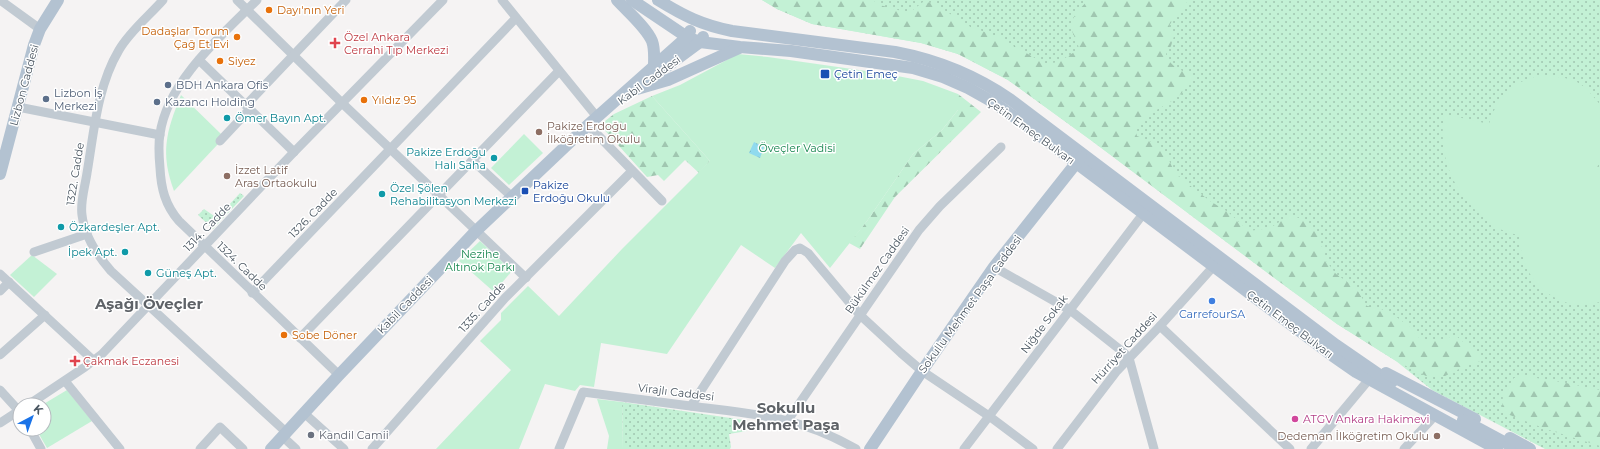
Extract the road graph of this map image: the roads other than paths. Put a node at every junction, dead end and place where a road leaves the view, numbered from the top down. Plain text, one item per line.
1 (0, 0) edge
2 (58, 0) edge
3 (163, 0) edge
4 (237, 0) edge
5 (257, 0) edge
6 (346, 0) edge
7 (444, 0) edge
8 (502, 0) edge
9 (617, 0) edge
10 (632, 0) edge
11 (658, 0) edge
12 (247, 10) junction
13 (516, 18) junction
14 (695, 21) junction
15 (708, 26) junction
16 (40, 29) junction
17 (687, 37) junction
18 (700, 42) junction
19 (740, 47) junction
20 (293, 55) junction
21 (199, 60) junction
22 (654, 66) junction
23 (559, 71) junction
24 (637, 89) junction
25 (342, 103) junction
26 (248, 107) junction
27 (18, 108) junction
28 (593, 121) junction
29 (96, 122) junction
30 (160, 135) junction
31 (220, 141) dead end
32 (1001, 147) dead end
33 (391, 149) junction
34 (294, 152) junction
35 (1079, 159) junction
36 (472, 160) junction
37 (632, 171) junction
38 (0, 174) edge
39 (438, 194) junction
40 (511, 196) junction
41 (662, 201) dead end
42 (1143, 214) junction
43 (476, 230) junction
44 (87, 234) junction
45 (205, 247) junction
46 (34, 252) dead end
47 (994, 267) junction
48 (1213, 267) junction
49 (0, 274) edge
50 (526, 278) junction
51 (9, 282) junction
52 (0, 291) edge
53 (252, 293) junction
54 (148, 305) junction
55 (1070, 310) junction
56 (45, 315) junction
57 (860, 315) junction
58 (1160, 326) junction
59 (300, 338) junction
60 (0, 356) edge
61 (1128, 358) junction
62 (1356, 359) junction
63 (94, 361) junction
64 (922, 371) junction
65 (1356, 372) junction
66 (339, 375) junction
67 (65, 381) junction
68 (1366, 383) junction
69 (0, 390) edge
70 (40, 397) edge
71 (12, 403) edge
72 (691, 406) junction
73 (304, 413) junction
74 (12, 416) edge
75 (989, 416) junction
76 (788, 420) junction
77 (1431, 420) junction
78 (0, 423) edge
79 (284, 434) junction
80 (34, 437) edge
81 (41, 449) edge
82 (120, 449) edge
83 (200, 449) edge
84 (243, 449) edge
85 (271, 449) edge
86 (296, 449) edge
87 (344, 449) edge
88 (372, 449) edge
89 (559, 449) edge
90 (856, 449) edge
91 (870, 449) edge
92 (964, 449) edge
93 (1033, 449) edge
94 (1057, 449) edge
95 (1154, 449) edge
96 (1290, 449) edge
97 (1311, 449) edge
98 (1404, 449) edge
99 (1484, 449) edge
100 (1497, 449) edge
101 (1517, 449) edge
102 (1530, 449) edge

1 - 16 street
2 - 16 main road, Lizbon Caddesi
3 - 29 street, 1322. Cadde
4 - 12 street
5 - 12 street, 1324. Cadde
6 - 20 street
7 - 25 street, 1314. Cadde
8 - 13 street
9 - 22 main road
10 - 17 main road, Çetin Emeç Bulvarı
11 - 14 main road, Çetin Emeç Bulvarı
12 - 20 street
12 - 21 street, 1324. Cadde
13 - 23 street
13 - 33 street, 1326. Cadde
14 - 15 main road, Çetin Emeç Bulvarı
14 - 17 main road
15 - 18 main road
15 - 35 main road, Çetin Emeç Bulvarı
16 - 27 main road, Lizbon Caddesi
17 - 18 main road, Çetin Emeç Bulvarı
17 - 22 main road, Kabil Caddesi
18 - 19 main road, Çetin Emeç Bulvarı
18 - 24 main road, Kabil Caddesi
19 - 24 main road
19 - 35 main road, Çetin Emeç Bulvarı
20 - 25 street
20 - 26 street
21 - 26 street
21 - 30 street, 1324. Cadde
22 - 28 main road, Kabil Caddesi
23 - 28 street
23 - 36 street
24 - 28 main road, Kabil Caddesi
25 - 33 street
25 - 34 street, 1314. Cadde
26 - 31 street
26 - 34 street
27 - 29 street
27 - 38 main road, Lizbon Caddesi
28 - 37 street
28 - 40 main road, Kabil Caddesi
29 - 30 street
29 - 44 street, 1322. Cadde
30 - 45 street, 1324. Cadde
32 - 57 street, Bükülmez Caddesi
33 - 39 street
33 - 53 street, 1326. Cadde
34 - 45 street, 1314. Cadde
35 - 42 main road, Çetin Emeç Bulvarı
35 - 47 main road, Sokullu Mehmet Paşa Caddesi
35 - 62 main road, Çetin Emeç Bulvarı
36 - 39 street
36 - 40 street
37 - 41 street
37 - 50 street, 1335. Cadde
39 - 43 street
39 - 59 street
40 - 43 main road, Kabil Caddesi
42 - 48 main road, Çetin Emeç Bulvarı
42 - 55 street, Niğde Sokak
43 - 50 street
43 - 66 main road, Kabil Caddesi
44 - 46 street
44 - 54 street, 1322. Cadde
45 - 53 street, 1324. Cadde
45 - 54 street, 1314. Cadde
47 - 55 street
47 - 64 main road, Sokullu Mehmet Paşa Caddesi
48 - 58 street, Hürriyet Caddesi
48 - 65 main road, Çetin Emeç Bulvarı
49 - 51 street
50 - 88 street, 1335. Cadde
51 - 52 street
51 - 56 street
53 - 59 street, 1324. Cadde
54 - 63 street, 1314. Cadde
54 - 79 street, 1322. Cadde
55 - 61 street
55 - 75 street, Niğde Sokak
56 - 60 street
56 - 63 street
57 - 64 street
57 - 72 street
57 - 76 street, Bükülmez Caddesi
58 - 61 street, Hürriyet Caddesi
58 - 96 street
59 - 66 street, 1324. Cadde
61 - 94 street, Hürriyet Caddesi
61 - 95 street
62 - 101 main road, Çetin Emeç Bulvarı
62 - 102 main road, Çetin Emeç Bulvarı
63 - 67 street, 1314. Cadde
64 - 75 street
64 - 91 main road, Sokullu Mehmet Paşa Caddesi
65 - 68 main road, Çetin Emeç Bulvarı
65 - 100 main road, Çetin Emeç Bulvarı
66 - 73 main road, Kabil Caddesi
67 - 70 street, 1314. Cadde
67 - 82 street
68 - 77 main road, Çetin Emeç Bulvarı
68 - 97 street
69 - 71 street
72 - 76 street, Virajlı Caddesi
72 - 89 street, Virajlı Caddesi
73 - 79 main road, Kabil Caddesi
73 - 87 street
74 - 78 street
75 - 92 street, Niğde Sokak
75 - 93 street
76 - 90 street, Virajlı Caddesi
77 - 98 street
77 - 99 main road, Çetin Emeç Bulvarı
79 - 85 main road, Kabil Caddesi
79 - 86 street, 1322. Cadde
80 - 81 street
83 - 84 street

